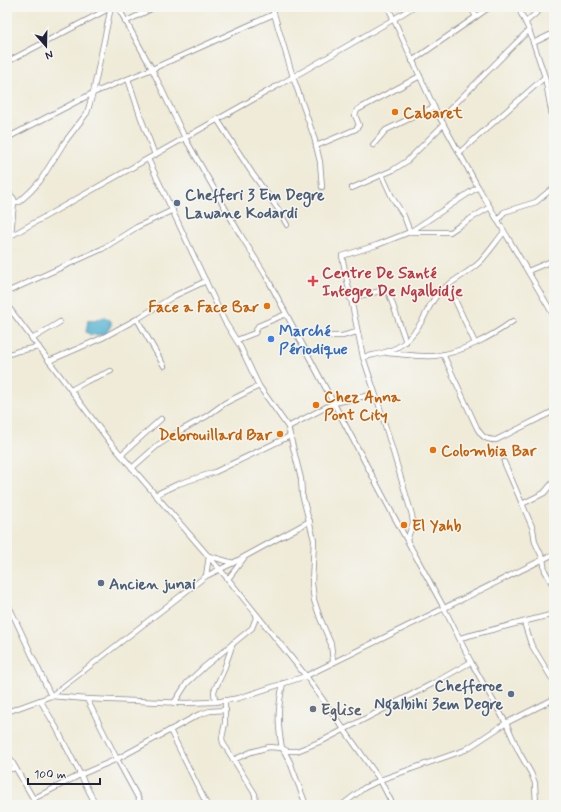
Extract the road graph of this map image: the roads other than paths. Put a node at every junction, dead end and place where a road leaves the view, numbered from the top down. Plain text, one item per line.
1 (111, 7) edge
2 (118, 7) edge
3 (155, 7) edge
4 (272, 7) edge
5 (388, 7) edge
6 (412, 7) edge
7 (471, 7) edge
8 (490, 7) edge
9 (518, 7) edge
10 (544, 7) edge
11 (274, 14) junction
12 (476, 17) junction
13 (394, 19) junction
14 (125, 22) junction
15 (526, 22) junction
16 (529, 30) junction
17 (554, 33) edge
18 (533, 43) junction
19 (412, 61) junction
20 (7, 62) edge
21 (152, 69) junction
22 (420, 76) junction
23 (293, 77) junction
24 (545, 77) junction
25 (128, 79) junction
26 (93, 93) junction
27 (434, 107) junction
28 (441, 118) junction
29 (217, 119) junction
30 (444, 124) junction
31 (554, 127) edge
32 (7, 138) edge
33 (185, 138) junction
34 (373, 145) dead end
35 (316, 146) junction
36 (460, 153) junction
37 (155, 155) junction
38 (148, 159) junction
39 (382, 175) junction
40 (478, 187) junction
41 (554, 187) edge
42 (322, 188) dead end
43 (352, 188) dead end
44 (7, 191) edge
45 (14, 202) junction
46 (490, 207) junction
47 (173, 210) junction
48 (498, 221) junction
49 (287, 225) dead end
50 (410, 232) junction
51 (504, 232) junction
52 (9, 237) edge
53 (554, 260) edge
54 (528, 271) junction
55 (206, 281) junction
56 (448, 285) junction
57 (7, 292) edge
58 (350, 298) junction
59 (7, 305) edge
60 (286, 314) junction
61 (554, 316) edge
62 (137, 319) junction
63 (513, 321) dead end
64 (60, 322) dead end
65 (357, 332) junction
66 (330, 336) dead end
67 (32, 339) junction
68 (237, 340) junction
69 (406, 342) junction
70 (475, 343) junction
71 (39, 347) junction
72 (386, 353) junction
73 (443, 354) junction
74 (7, 355) edge
75 (363, 357) junction
76 (49, 361) junction
77 (164, 366) dead end
78 (111, 371) dead end
79 (259, 386) junction
80 (71, 390) junction
81 (375, 394) junction
82 (334, 402) junction
83 (554, 411) edge
84 (161, 419) dead end
85 (288, 427) junction
86 (290, 436) junction
87 (121, 455) junction
88 (504, 462) dead end
89 (132, 468) junction
90 (553, 484) edge
91 (163, 492) junction
92 (155, 495) junction
93 (160, 502) junction
94 (522, 504) junction
95 (310, 521) junction
96 (407, 540) junction
97 (554, 554) edge
98 (246, 555) junction
99 (209, 556) junction
100 (543, 559) junction
101 (233, 563) junction
102 (219, 570) junction
103 (206, 576) junction
104 (228, 579) junction
105 (554, 587) edge
106 (7, 602) edge
107 (444, 608) junction
108 (554, 614) edge
109 (257, 615) junction
110 (524, 622) junction
111 (460, 638) junction
112 (233, 643) junction
113 (333, 661) junction
114 (471, 662) junction
115 (306, 676) junction
116 (554, 682) edge
117 (283, 683) junction
118 (51, 696) junction
119 (87, 699) junction
120 (554, 699) edge
121 (40, 700) junction
122 (225, 700) junction
123 (215, 702) junction
124 (174, 703) junction
125 (226, 710) junction
126 (7, 712) edge
127 (506, 723) junction
128 (170, 730) junction
129 (342, 730) junction
130 (282, 748) junction
131 (7, 753) edge
132 (117, 759) junction
133 (233, 760) junction
134 (15, 768) junction
135 (7, 770) edge
136 (80, 775) junction
137 (380, 780) junction
138 (33, 799) junction
139 (37, 805) edge
140 (96, 805) edge
141 (142, 805) edge
142 (208, 805) edge
143 (256, 805) edge
144 (306, 805) edge
145 (342, 805) edge
146 (393, 805) edge
147 (536, 805) edge

1 - 20 street
1 - 26 street
2 - 14 street
3 - 14 street
4 - 11 street
5 - 13 street
6 - 13 street
7 - 12 street
8 - 12 street
9 - 15 street
10 - 15 street
11 - 21 street
11 - 23 street
12 - 19 street
13 - 19 street
13 - 23 street
14 - 21 street
15 - 16 street
16 - 18 street
16 - 28 street
17 - 18 street
18 - 24 street
19 - 22 street
21 - 25 street
21 - 33 street
22 - 27 street
22 - 35 street
23 - 29 street
23 - 35 street
24 - 31 street
24 - 36 street
25 - 26 street
25 - 37 street
26 - 32 street
26 - 45 street
27 - 28 street
27 - 34 street
28 - 30 street
29 - 33 street
29 - 49 street
30 - 36 street
30 - 39 street
33 - 37 street
33 - 60 street
35 - 42 street
36 - 40 street
37 - 38 street
38 - 47 street
38 - 52 street
39 - 43 street
39 - 50 street
40 - 46 street
40 - 50 street
41 - 48 street
44 - 45 street
45 - 52 street
46 - 48 street
46 - 50 street
47 - 55 street
47 - 57 street
48 - 51 street
50 - 58 street
51 - 54 street
51 - 56 street
53 - 54 street
54 - 61 street
55 - 62 street
55 - 68 street
56 - 69 street
56 - 70 street
58 - 65 street
58 - 69 street
59 - 67 street
60 - 68 street
60 - 82 street
62 - 76 street
62 - 77 street
63 - 70 street
64 - 67 street
65 - 66 street
65 - 75 street
67 - 71 street
68 - 79 street
69 - 72 street
70 - 73 street
71 - 74 street
71 - 76 street
72 - 73 street
72 - 75 street
73 - 83 street
75 - 81 street
76 - 80 street
78 - 80 street
79 - 85 street
79 - 89 street
80 - 87 street
81 - 82 street
81 - 96 street
82 - 85 street
82 - 96 street
84 - 87 street
85 - 86 street
86 - 91 street
86 - 95 street
87 - 89 street
88 - 94 street
89 - 92 street
90 - 94 street
91 - 92 street
91 - 93 street
92 - 93 street
93 - 99 street
94 - 100 street
95 - 98 street
95 - 113 street
96 - 107 street
97 - 100 street
98 - 101 street
98 - 104 street
99 - 101 street
99 - 102 street
99 - 103 street
100 - 105 street
100 - 107 street
101 - 102 street
102 - 103 street
102 - 104 street
103 - 118 street
104 - 109 street
106 - 118 street
107 - 111 street
107 - 113 street
108 - 110 street
109 - 112 street
109 - 115 street
110 - 111 street
110 - 116 street
111 - 114 street
112 - 123 street
112 - 124 street
113 - 115 street
114 - 127 street
114 - 129 street
115 - 117 street
115 - 129 street
117 - 122 street
117 - 130 street
118 - 119 street
118 - 121 street
119 - 124 street
119 - 132 street
120 - 127 street
121 - 126 street
121 - 136 street
122 - 123 street
122 - 125 street
123 - 124 street
125 - 128 street
125 - 133 street
127 - 137 street
127 - 147 street
128 - 132 street
128 - 142 street
129 - 130 street
129 - 137 street
130 - 133 street
130 - 144 street
131 - 134 street
132 - 136 street
132 - 141 street
133 - 143 street
134 - 135 street
134 - 138 street
136 - 138 street
136 - 140 street
137 - 145 street
137 - 146 street
138 - 139 street

